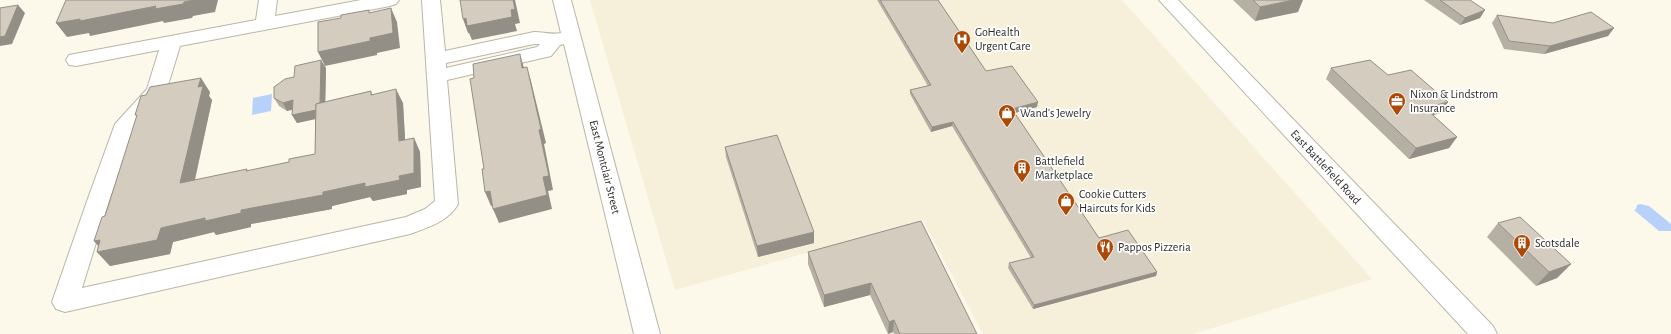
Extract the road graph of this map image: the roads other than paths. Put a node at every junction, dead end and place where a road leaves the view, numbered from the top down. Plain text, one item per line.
1 (268, 0) edge
2 (390, 0) edge
3 (431, 0) edge
4 (562, 0) edge
5 (1168, 0) edge
6 (265, 24) junction
7 (562, 39) junction
8 (171, 42) junction
9 (76, 60) dead end
10 (437, 67) junction
11 (647, 334) edge
12 (1484, 334) edge

1 - 6 street
2 - 6 street
3 - 10 street
4 - 7 street, East Montclair Street
5 - 12 street, East Battlefield Road
6 - 8 street
7 - 10 street
7 - 11 street, East Montclair Street
8 - 9 street
8 - 10 street

